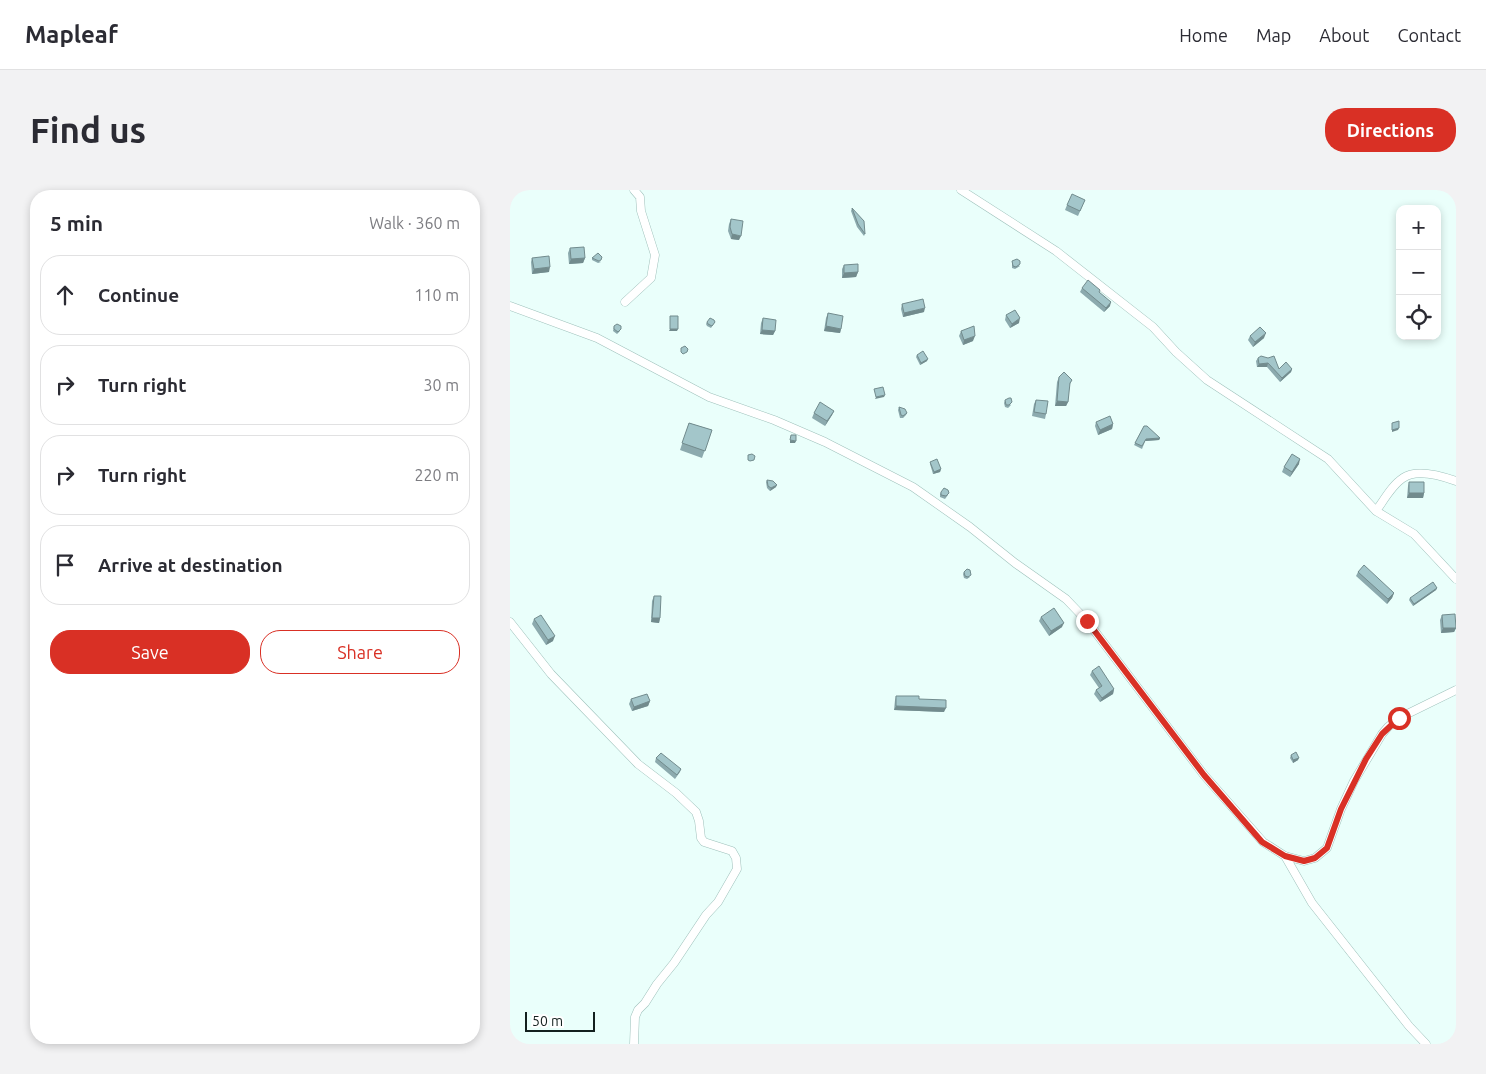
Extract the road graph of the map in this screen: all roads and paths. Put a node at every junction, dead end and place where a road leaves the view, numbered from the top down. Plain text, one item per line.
1 (634, 190) edge
2 (961, 190) edge
3 (625, 302) dead end
4 (510, 306) edge
5 (1456, 481) edge
6 (1376, 511) junction
7 (1456, 579) edge
8 (510, 622) edge
9 (1456, 690) edge
10 (1285, 856) junction
11 (634, 1044) edge
12 (1426, 1044) edge

1 - 3 street
2 - 6 street
4 - 10 street
5 - 6 street
6 - 7 street
8 - 11 street
9 - 10 street
10 - 12 street

